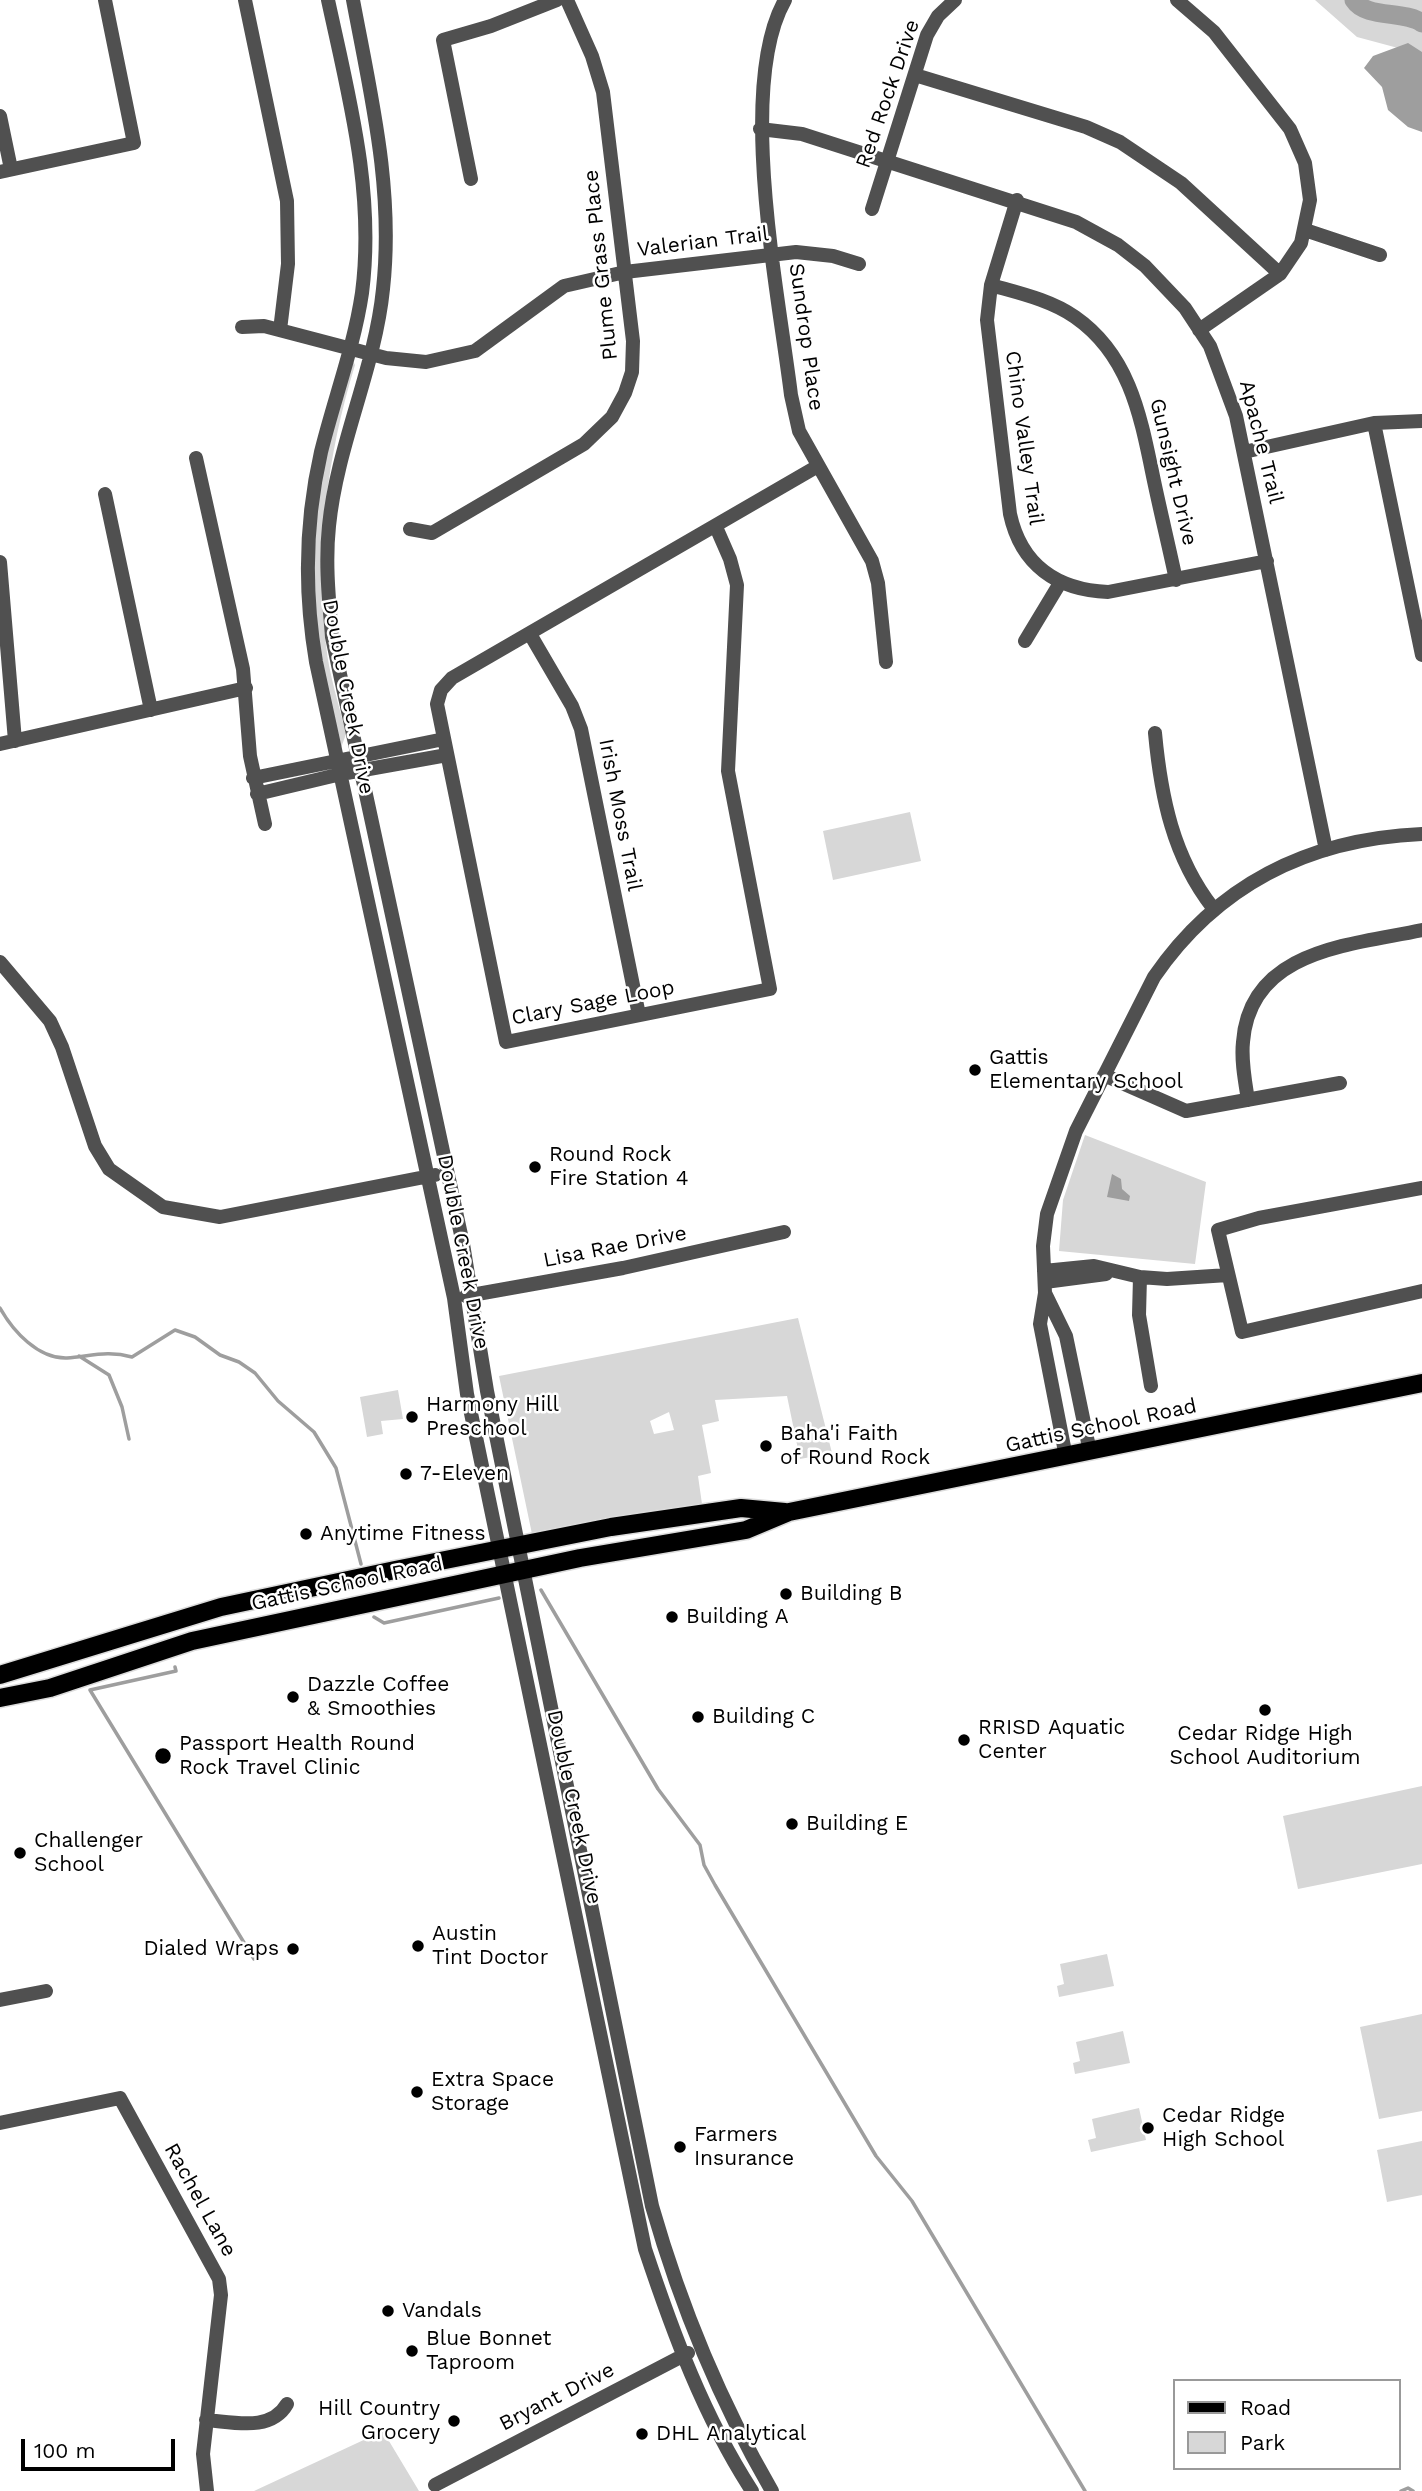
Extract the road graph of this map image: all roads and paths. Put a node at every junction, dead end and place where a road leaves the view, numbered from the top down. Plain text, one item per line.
1 (105, 0) edge
2 (245, 0) edge
3 (328, 0) edge
4 (353, 0) edge
5 (556, 0) edge
6 (566, 0) edge
7 (785, 0) edge
8 (955, 0) edge
9 (1177, 0) edge
10 (915, 75) junction
11 (0, 116) edge
12 (760, 130) junction
13 (887, 160) junction
14 (5, 170) edge
15 (471, 179) dead end
16 (1017, 200) junction
17 (872, 209) dead end
18 (1306, 230) junction
19 (774, 255) junction
20 (1380, 255) dead end
21 (859, 264) dead end
22 (625, 272) junction
23 (1280, 274) junction
24 (991, 285) junction
25 (242, 327) dead end
26 (280, 330) junction
27 (1199, 330) junction
28 (350, 348) junction
29 (370, 354) junction
30 (1422, 421) edge
31 (1374, 423) junction
32 (1244, 452) junction
33 (196, 458) dead end
34 (818, 466) junction
35 (105, 494) dead end
36 (716, 527) junction
37 (410, 529) dead end
38 (1267, 561) junction
39 (0, 562) edge
40 (1176, 580) junction
41 (1060, 583) junction
42 (530, 634) junction
43 (1025, 641) dead end
44 (1422, 655) edge
45 (886, 662) dead end
46 (246, 688) junction
47 (151, 710) junction
48 (1155, 733) dead end
49 (444, 738) junction
50 (16, 741) junction
51 (0, 744) edge
52 (447, 755) junction
53 (358, 763) junction
54 (339, 767) junction
55 (253, 778) junction
56 (289, 778) junction
57 (257, 794) junction
58 (265, 824) dead end
59 (1422, 834) edge
60 (1326, 850) junction
61 (1213, 908) junction
62 (1422, 930) edge
63 (0, 962) edge
64 (639, 1015) junction
65 (1104, 1075) junction
66 (1340, 1083) dead end
67 (1248, 1100) junction
68 (447, 1173) junction
69 (427, 1176) junction
70 (1422, 1188) edge
71 (784, 1232) dead end
72 (1228, 1275) junction
73 (1140, 1277) junction
74 (1045, 1282) junction
75 (1422, 1291) edge
76 (473, 1295) junction
77 (454, 1298) junction
78 (1422, 1383) edge
79 (1151, 1386) dead end
80 (1090, 1452) junction
81 (1066, 1457) junction
82 (789, 1512) junction
83 (519, 1545) junction
84 (500, 1550) junction
85 (524, 1570) junction
86 (505, 1574) junction
87 (0, 1675) edge
88 (0, 1698) edge
89 (46, 1991) dead end
90 (0, 2000) edge
91 (0, 2123) edge
92 (699, 2347) junction
93 (682, 2356) junction
94 (287, 2404) dead end
95 (206, 2420) junction
96 (435, 2485) dead end
97 (207, 2491) edge
98 (752, 2491) edge
99 (772, 2491) edge

1 - 14 street
2 - 26 street
3 - 28 street, Double Creek Drive
4 - 29 street, Double Creek Drive
5 - 15 street
6 - 22 street, Plume Grass Place
7 - 12 street, Sundrop Place
8 - 10 street, Red Rock Drive
9 - 18 street
10 - 13 street, Red Rock Drive
10 - 23 street
11 - 14 street
12 - 13 street, Apache Trail
12 - 19 street, Sundrop Place
13 - 16 street, Apache Trail
13 - 17 street, Red Rock Drive
16 - 24 street, Chino Valley Trail
16 - 27 street, Apache Trail
18 - 20 street
18 - 23 street
19 - 21 street, Valerian Trail
19 - 22 street, Valerian Trail
19 - 34 street, Sundrop Place
22 - 29 street, Valerian Trail
22 - 37 street, Plume Grass Place
23 - 27 street
24 - 40 street, Gunsight Drive
24 - 41 street, Chino Valley Trail
25 - 26 street, Valerian Trail
26 - 28 street, Valerian Trail
27 - 32 street, Apache Trail
28 - 29 street, Valerian Trail
28 - 54 street, Double Creek Drive
29 - 53 street, Double Creek Drive
30 - 31 street
31 - 32 street
31 - 44 street
32 - 38 street, Apache Trail
33 - 46 street
34 - 36 street, Clary Sage Loop
34 - 45 street, Sundrop Place
35 - 47 street
36 - 42 street, Clary Sage Loop
36 - 64 street, Clary Sage Loop
38 - 40 street, Chino Valley Trail
38 - 60 street, Apache Trail
39 - 50 street
40 - 41 street, Chino Valley Trail
41 - 43 street
42 - 49 street, Clary Sage Loop
42 - 64 street, Irish Moss Trail
46 - 47 street
46 - 55 street
47 - 50 street
48 - 61 street
49 - 52 street, Clary Sage Loop
49 - 53 street
50 - 51 street
52 - 53 street
52 - 64 street, Clary Sage Loop
53 - 54 street
53 - 68 street, Double Creek Drive
54 - 56 street
54 - 69 street, Double Creek Drive
55 - 56 street
55 - 57 street
56 - 57 street
57 - 58 street
59 - 60 street
60 - 61 street
61 - 65 street
62 - 67 street
63 - 69 street
65 - 67 street
65 - 74 street
66 - 67 street
68 - 69 street
68 - 76 street, Double Creek Drive
69 - 77 street, Double Creek Drive
70 - 72 street
71 - 76 street, Lisa Rae Drive
72 - 73 street
72 - 75 street
73 - 74 street
73 - 79 street
74 - 80 street
74 - 81 street
76 - 77 street, Lisa Rae Drive
76 - 83 street, Double Creek Drive
77 - 84 street, Double Creek Drive
78 - 80 main road, Gattis School Road
80 - 81 main road, Gattis School Road
81 - 82 main road, Gattis School Road
82 - 83 main road, Gattis School Road
82 - 85 main road, Gattis School Road
83 - 84 main road, Gattis School Road
83 - 85 street, Double Creek Drive
84 - 86 street, Double Creek Drive
84 - 87 main road, Gattis School Road
85 - 86 main road, Gattis School Road
85 - 92 street, Double Creek Drive
86 - 88 main road, Gattis School Road
86 - 93 street, Double Creek Drive
89 - 90 street
91 - 95 street, Rachel Lane
92 - 93 street, Bryant Drive
92 - 99 street, Double Creek Drive
93 - 96 street, Bryant Drive
93 - 98 street, Double Creek Drive
94 - 95 street
95 - 97 street, Rachel Lane

